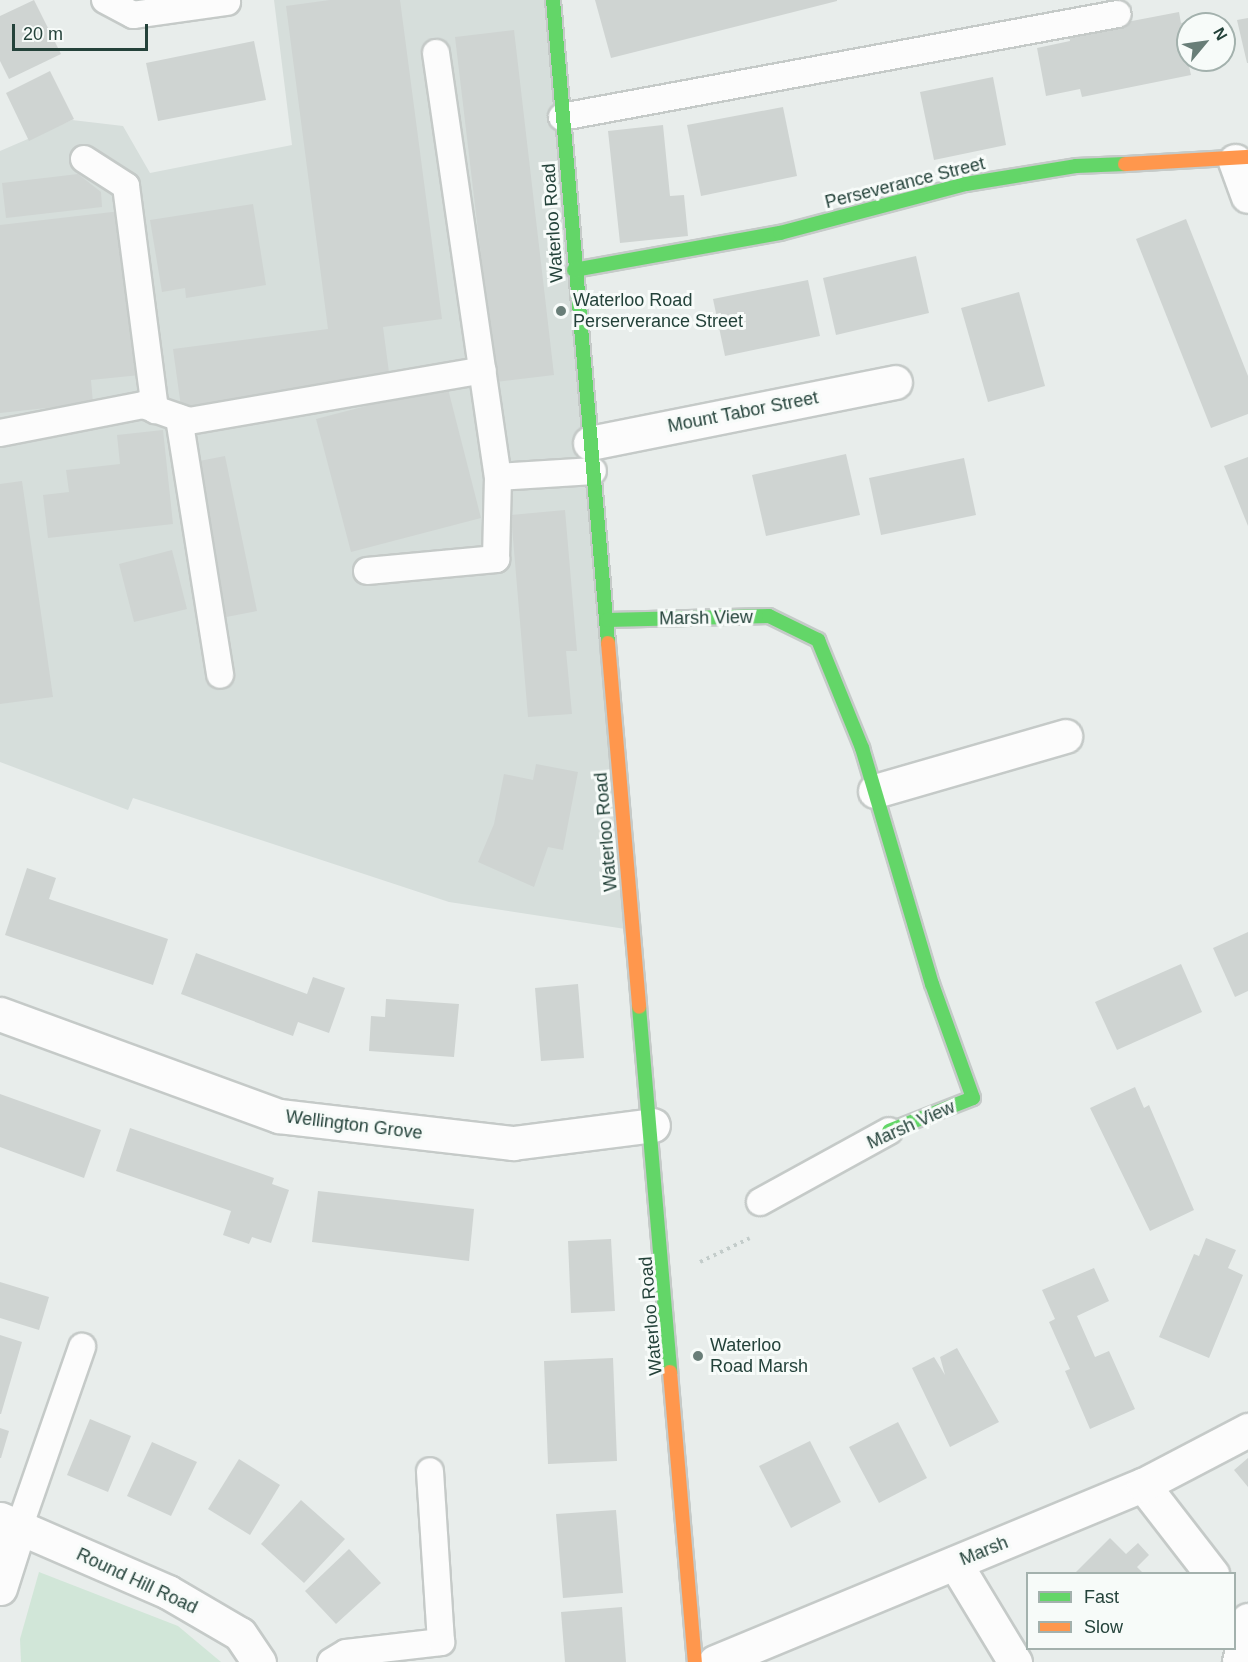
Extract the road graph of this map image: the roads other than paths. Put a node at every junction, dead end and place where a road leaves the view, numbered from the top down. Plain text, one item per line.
1 (105, 0) edge
2 (553, 0) edge
3 (226, 2) dead end
4 (1118, 14) dead end
5 (436, 53) dead end
6 (562, 117) junction
7 (84, 159) dead end
8 (1241, 159) edge
9 (1248, 196) edge
10 (574, 270) junction
11 (483, 370) junction
12 (895, 382) dead end
13 (167, 414) junction
14 (0, 433) edge
15 (592, 457) junction
16 (498, 477) junction
17 (367, 571) dead end
18 (607, 620) junction
19 (220, 675) dead end
20 (1065, 736) dead end
21 (875, 791) junction
22 (0, 1014) edge
23 (653, 1125) junction
24 (889, 1131) joint
25 (760, 1202) road end
26 (82, 1347) dead end
27 (1248, 1430) edge
28 (430, 1471) dead end
29 (1143, 1485) junction
30 (10, 1524) edge
31 (955, 1563) junction
32 (1210, 1572) edge
33 (0, 1588) edge
34 (1236, 1605) edge
35 (1248, 1620) edge
36 (259, 1662) edge
37 (331, 1662) edge
38 (695, 1662) edge
39 (715, 1662) edge
40 (1015, 1662) edge
41 (1239, 1662) edge

1 - 3 lane
2 - 6 main road, Waterloo Road
4 - 6 lane
5 - 11 lane
6 - 10 main road, Waterloo Road
7 - 13 lane
8 - 9 street
8 - 10 main road, Perseverance Street
10 - 15 main road, Waterloo Road
11 - 13 lane
11 - 16 lane
12 - 15 street, Mount Tabor Street
13 - 14 lane
13 - 19 lane
15 - 16 lane
15 - 18 main road, Waterloo Road
16 - 17 lane
18 - 21 main road, Marsh View
18 - 23 main road, Waterloo Road
20 - 21 street
21 - 24 main road, Marsh View
22 - 23 street, Wellington Grove
23 - 38 main road, Waterloo Road
24 - 25 lane, Marsh View
26 - 30 lane
27 - 29 street, Marsh
28 - 37 lane
29 - 31 street, Marsh
29 - 32 street
30 - 33 street
30 - 36 street, Round Hill Road
31 - 39 street, Marsh
31 - 40 street
34 - 35 street
35 - 41 street

